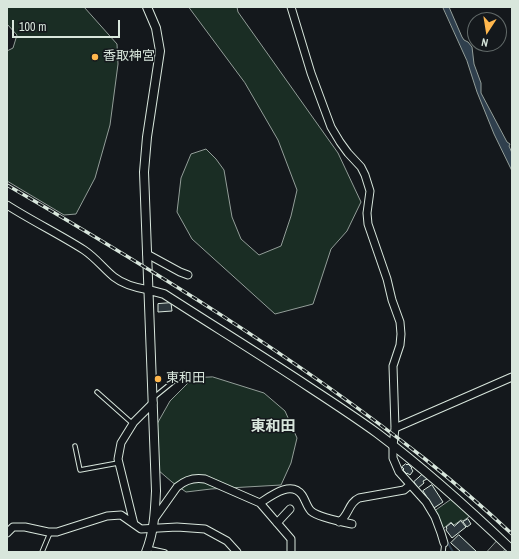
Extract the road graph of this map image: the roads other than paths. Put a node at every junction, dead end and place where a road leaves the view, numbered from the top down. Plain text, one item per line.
1 (147, 7) edge
2 (292, 7) edge
3 (7, 205) edge
4 (147, 254) junction
5 (188, 274) dead end
6 (149, 290) junction
7 (180, 376) dead end
8 (512, 377) edge
9 (97, 392) dead end
10 (153, 401) junction
11 (133, 424) junction
12 (395, 428) junction
13 (75, 446) dead end
14 (393, 446) junction
15 (118, 463) junction
16 (410, 485) junction
17 (260, 503) junction
18 (290, 509) dead end
19 (154, 518) junction
20 (339, 522) junction
21 (277, 523) junction
22 (134, 524) junction
23 (352, 524) dead end
24 (153, 529) junction
25 (7, 532) edge
26 (50, 532) junction
27 (444, 543) joint
28 (147, 550) edge
29 (512, 550) edge
30 (42, 552) edge
31 (164, 552) edge
32 (237, 552) edge
33 (292, 552) edge
34 (443, 552) edge

1 - 4 street
2 - 12 street
3 - 6 street
4 - 5 street
4 - 6 street
6 - 10 street
6 - 14 street
7 - 10 lane
8 - 12 street
9 - 11 lane
10 - 11 street
10 - 19 street
11 - 15 street
12 - 14 street
13 - 15 lane
14 - 16 street
14 - 29 street
15 - 22 street
16 - 20 street
16 - 27 street
17 - 19 street
17 - 20 street
17 - 21 street
18 - 21 street
19 - 24 street
20 - 23 street
21 - 33 street
22 - 24 street
22 - 26 street
24 - 28 street
24 - 32 street
25 - 26 street
26 - 30 lane
27 - 34 lane
28 - 31 lane

